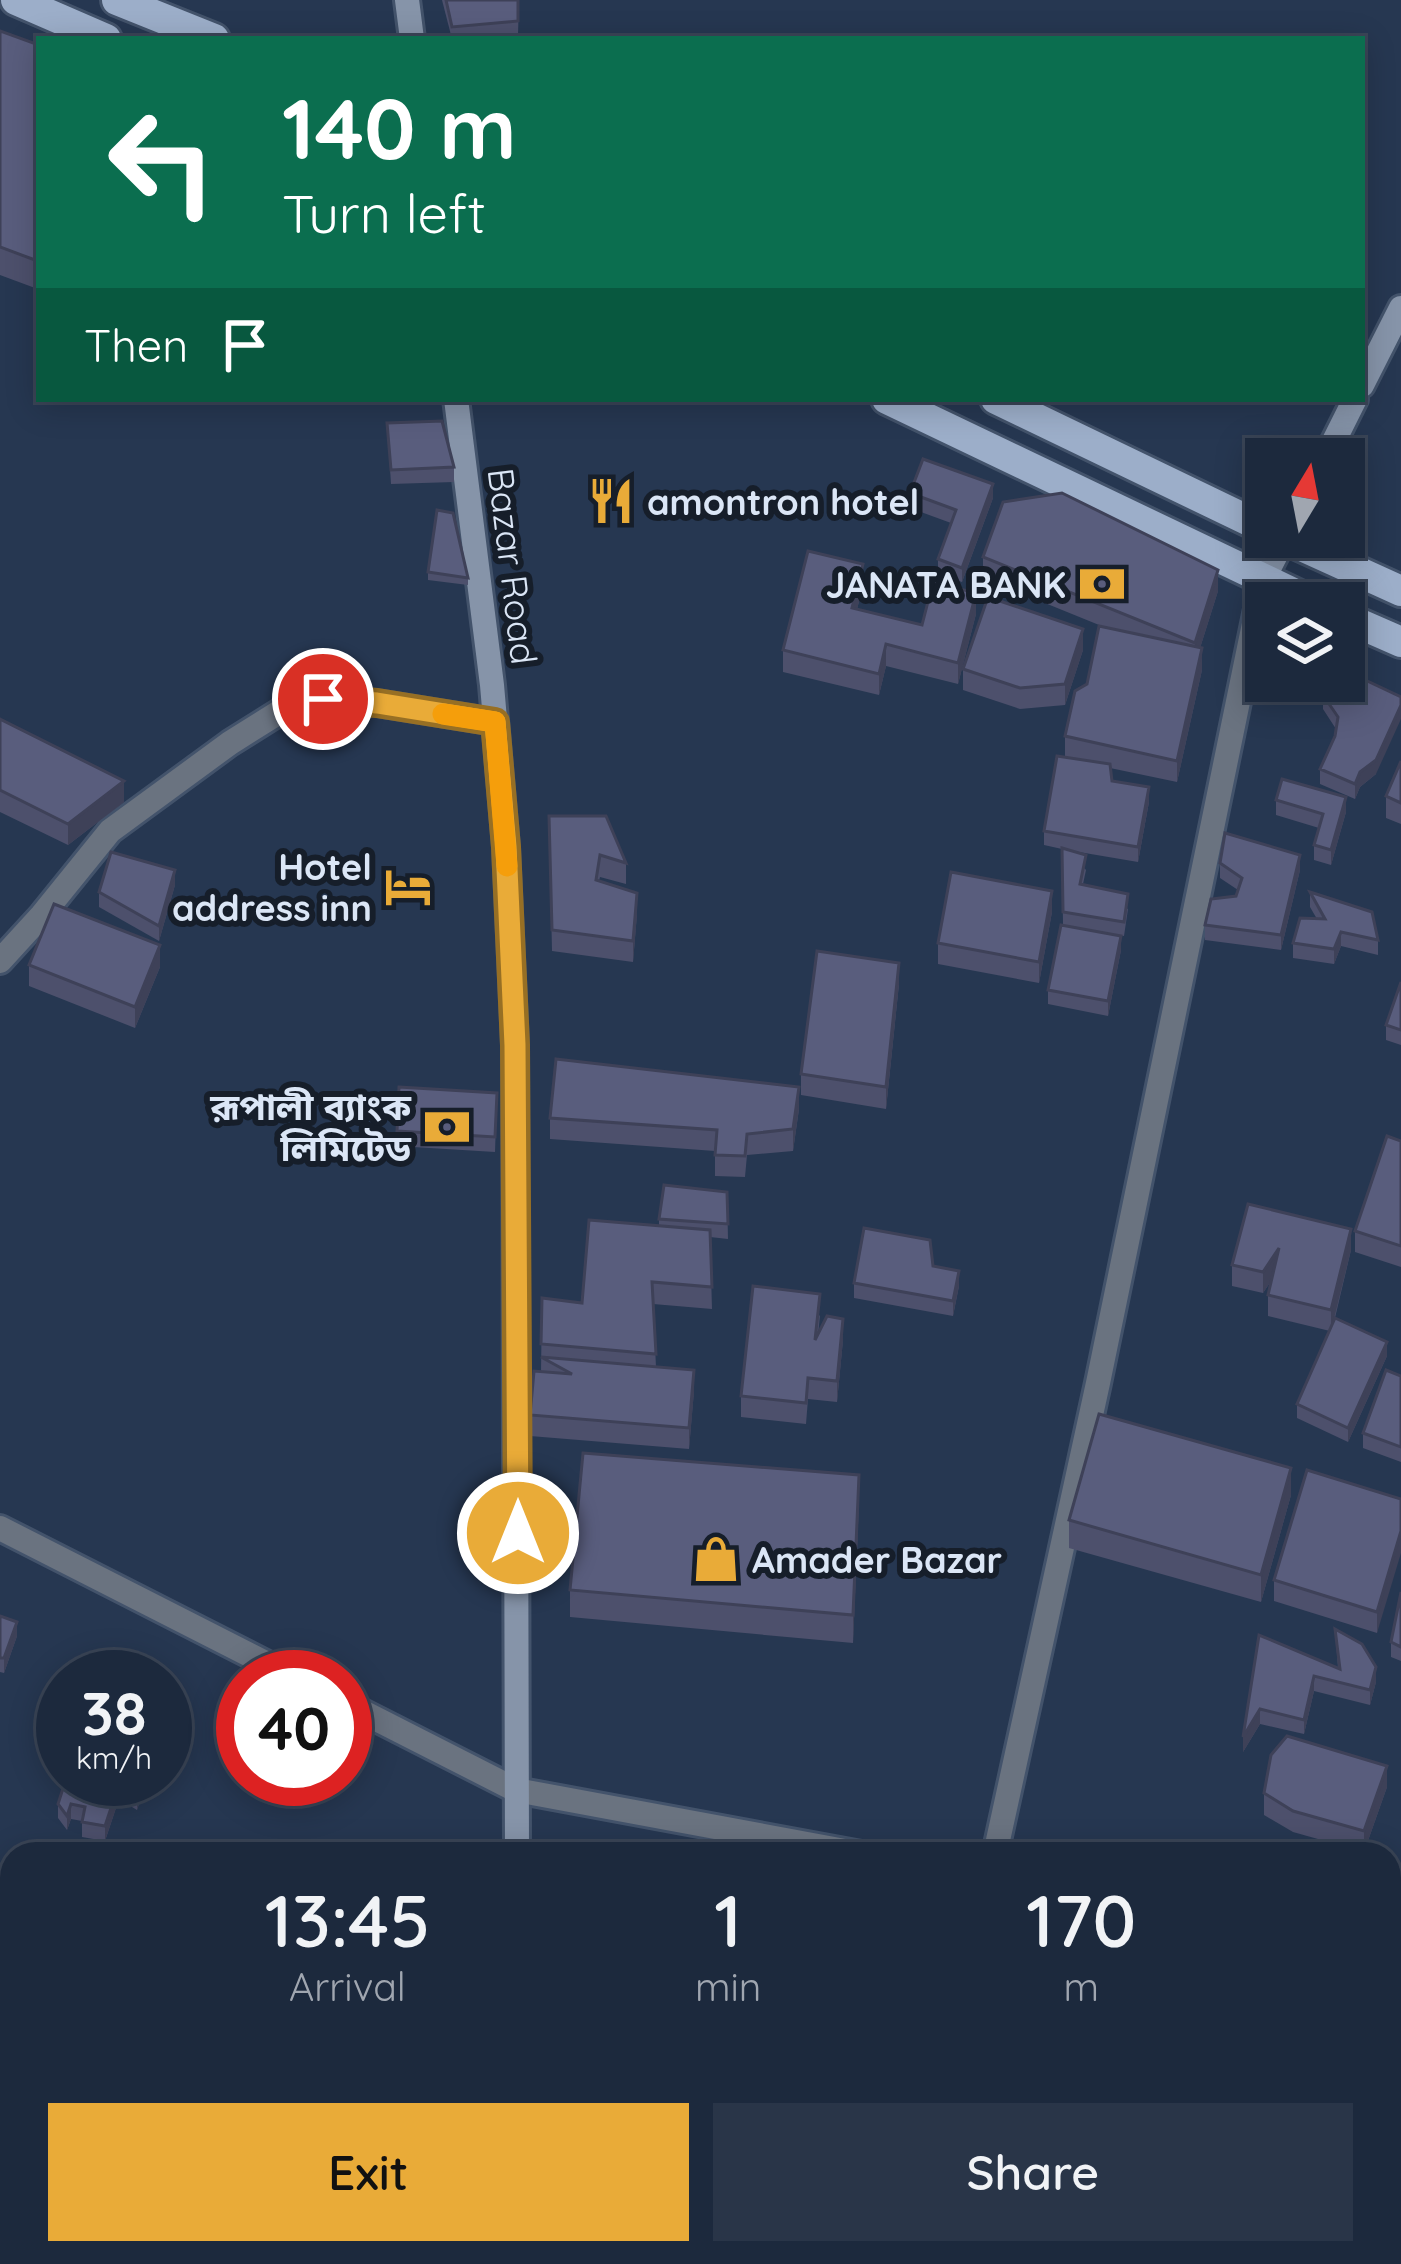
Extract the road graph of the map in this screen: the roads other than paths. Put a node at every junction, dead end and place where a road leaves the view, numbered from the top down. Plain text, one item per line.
1 (16, 0) edge
2 (117, 0) edge
3 (407, 0) edge
4 (99, 36) edge
5 (207, 36) edge
6 (412, 36) edge
7 (1401, 308) edge
8 (1365, 379) edge
9 (456, 402) edge
10 (892, 402) edge
11 (1002, 402) edge
12 (1354, 402) edge
13 (1336, 438) edge
14 (1245, 519) edge
15 (1274, 558) edge
16 (1330, 558) edge
17 (1263, 580) junction
18 (1267, 582) edge
19 (1401, 591) edge
20 (1365, 627) edge
21 (1401, 643) edge
22 (495, 722) junction
23 (0, 961) edge
24 (0, 1528) edge
25 (240, 1650) edge
26 (372, 1717) edge
27 (516, 1790) junction
28 (517, 1842) edge
29 (796, 1842) edge
30 (997, 1842) edge

1 - 4 main road
2 - 5 main road
3 - 6 street
7 - 8 street
9 - 22 street, Bazar Road
10 - 17 main road
11 - 14 main road
12 - 13 street
15 - 17 street
16 - 19 main road
17 - 18 main road
17 - 30 street
20 - 21 main road
22 - 23 street
22 - 27 street, Bazar Road
24 - 25 street
26 - 27 street
27 - 28 street, Bazar Road
27 - 29 street

